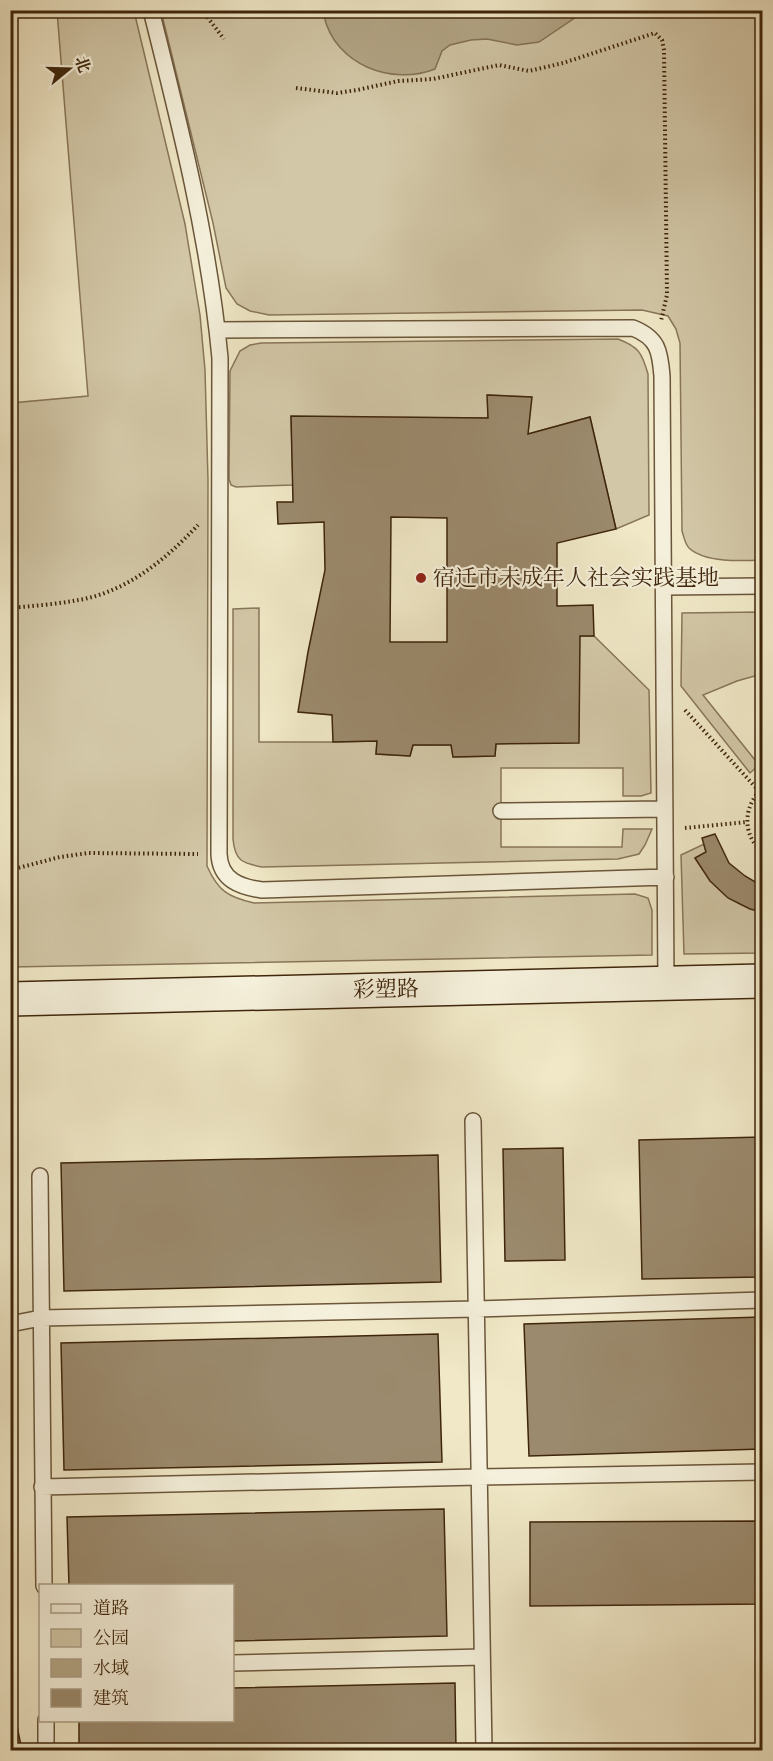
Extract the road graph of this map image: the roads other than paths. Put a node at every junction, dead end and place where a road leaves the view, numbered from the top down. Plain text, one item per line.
1 (151, 10) edge
2 (218, 330) junction
3 (762, 586) edge
4 (664, 587) junction
5 (665, 809) junction
6 (501, 811) dead end
7 (666, 877) junction
8 (762, 981) edge
9 (666, 984) junction
10 (10, 999) edge
11 (473, 1121) dead end
12 (40, 1176) dead end
13 (762, 1300) edge
14 (476, 1309) junction
15 (42, 1318) junction
16 (10, 1324) edge
17 (762, 1472) edge
18 (478, 1476) junction
19 (42, 1487) junction
20 (44, 1584) edge
21 (482, 1657) junction
22 (234, 1663) edge
23 (46, 1722) edge
24 (46, 1750) edge
25 (483, 1750) edge

1 - 2 lane
2 - 4 lane
2 - 7 lane
3 - 4 lane
4 - 5 lane
5 - 6 lane
5 - 7 lane
7 - 9 lane
8 - 9 street, 彩塑路
9 - 10 street, 彩塑路
11 - 14 lane
12 - 15 lane
13 - 14 lane
14 - 15 lane
14 - 18 lane
15 - 16 lane
15 - 19 lane
17 - 18 lane
18 - 19 lane
18 - 21 lane
19 - 20 lane
21 - 22 lane
21 - 25 lane
23 - 24 lane

